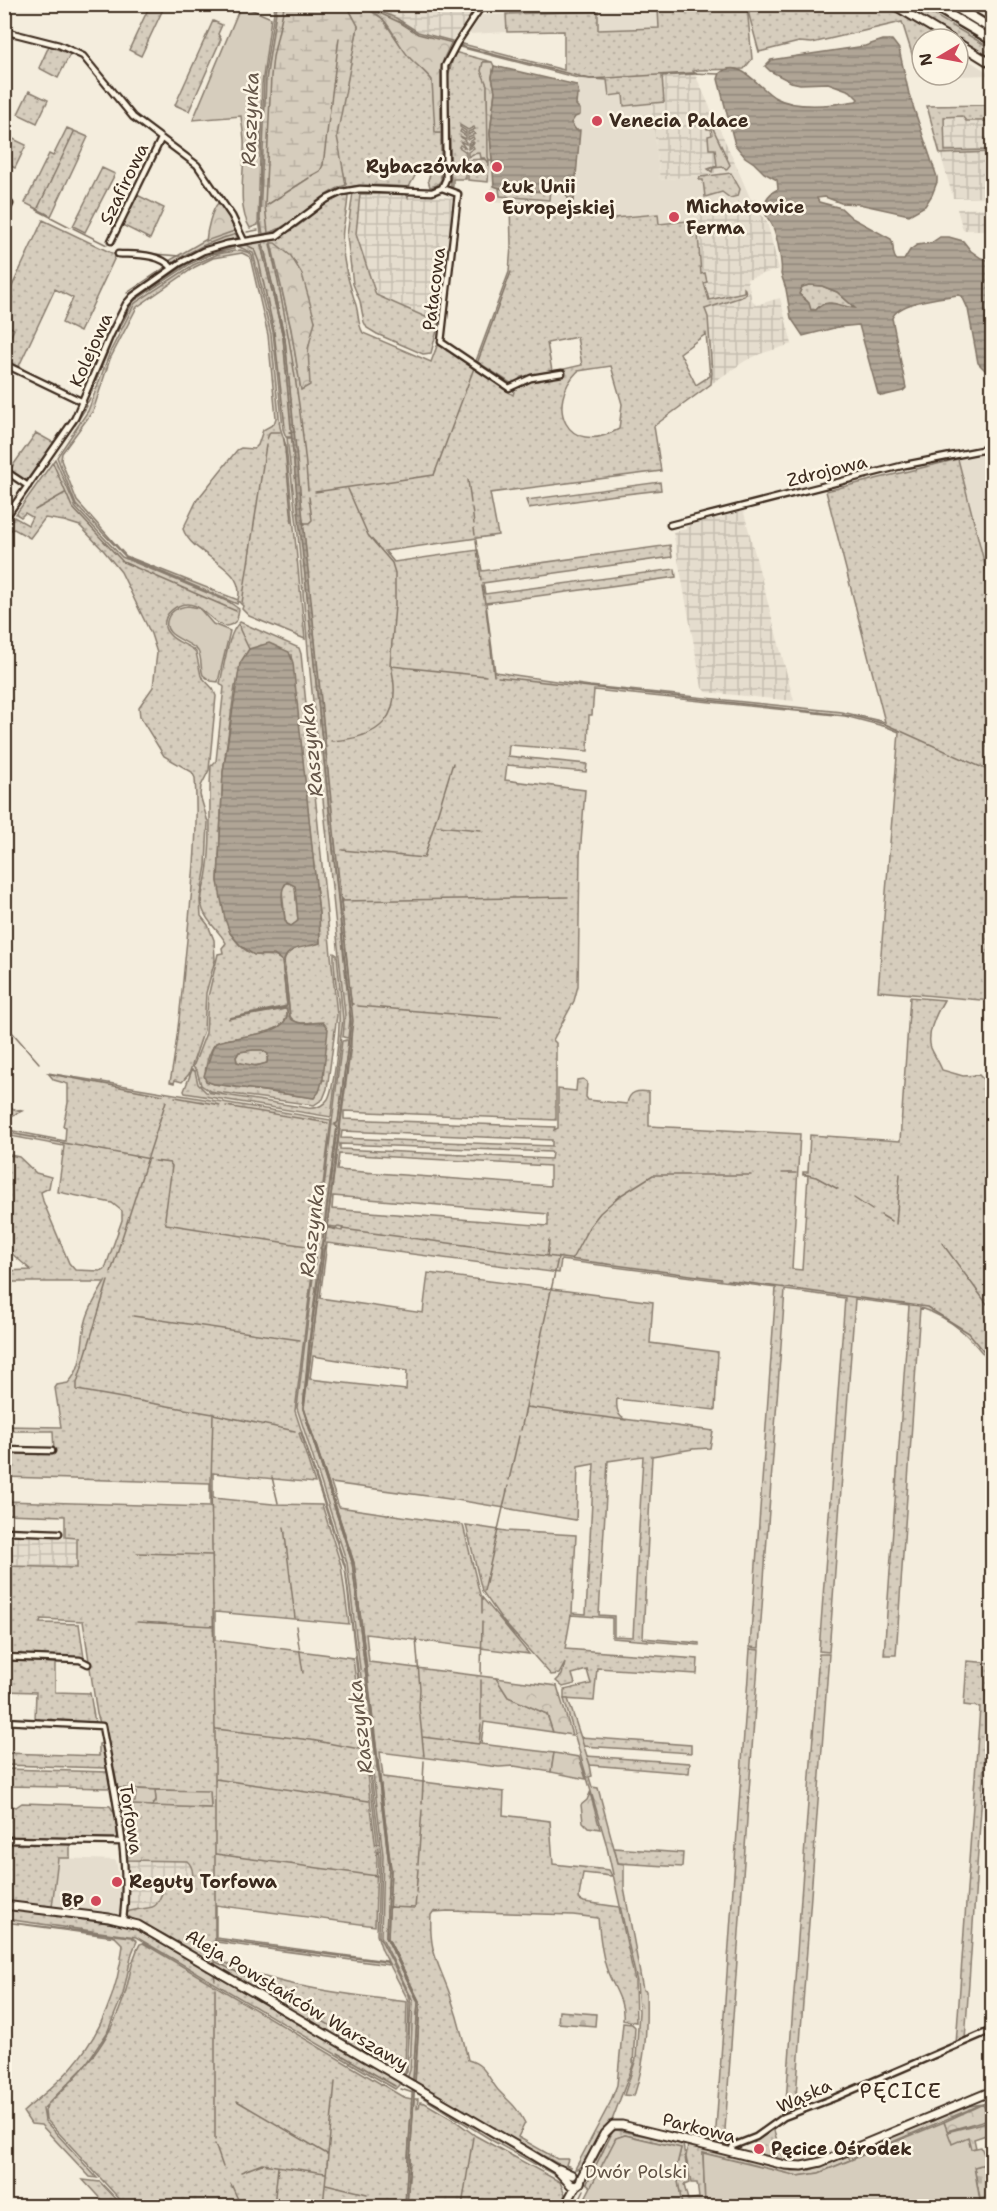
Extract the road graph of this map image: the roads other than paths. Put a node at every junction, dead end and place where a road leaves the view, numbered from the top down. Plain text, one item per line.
1 (483, 4) edge
2 (892, 4) edge
3 (931, 4) edge
4 (951, 4) edge
5 (931, 27) edge
6 (993, 29) edge
7 (4, 31) edge
8 (993, 40) edge
9 (970, 50) edge
10 (993, 64) edge
11 (161, 139) junction
12 (442, 188) junction
13 (10, 204) dead end
14 (4, 216) edge
15 (111, 241) dead end
16 (244, 241) junction
17 (118, 254) dead end
18 (172, 268) junction
19 (4, 364) edge
20 (562, 373) dead end
21 (83, 402) junction
22 (993, 448) edge
23 (4, 470) edge
24 (28, 486) junction
25 (4, 520) edge
26 (670, 525) dead end
27 (4, 1450) edge
28 (52, 1451) dead end
29 (4, 1531) edge
30 (59, 1533) dead end
31 (4, 1657) edge
32 (88, 1664) dead end
33 (4, 1721) edge
34 (4, 1840) edge
35 (122, 1842) junction
36 (4, 1905) edge
37 (123, 1920) junction
38 (993, 2030) edge
39 (993, 2091) edge
40 (731, 2151) junction
41 (574, 2180) junction
42 (566, 2204) edge

1 - 12 street
2 - 5 street
3 - 8 highway
4 - 6 highway
7 - 11 street
9 - 10 street
11 - 15 street, Szafirowa
11 - 16 street
12 - 16 street, Kolejowa
12 - 20 street, Pałacowa
13 - 14 street
16 - 18 street, Kolejowa
17 - 18 street
18 - 21 street, Kolejowa
19 - 21 street
21 - 24 street, Kolejowa
22 - 26 street, Zdrojowa
23 - 24 street
24 - 25 street, Kolejowa
27 - 28 street
29 - 30 street
31 - 32 street
33 - 35 street, Torfowa
34 - 35 street
35 - 37 street, Torfowa
36 - 37 street, Aleja Powstańców Warszawy
37 - 41 street, Aleja Powstańców Warszawy
38 - 40 street, Wąska
39 - 40 street, Parkowa
40 - 41 street, Parkowa
41 - 42 street

